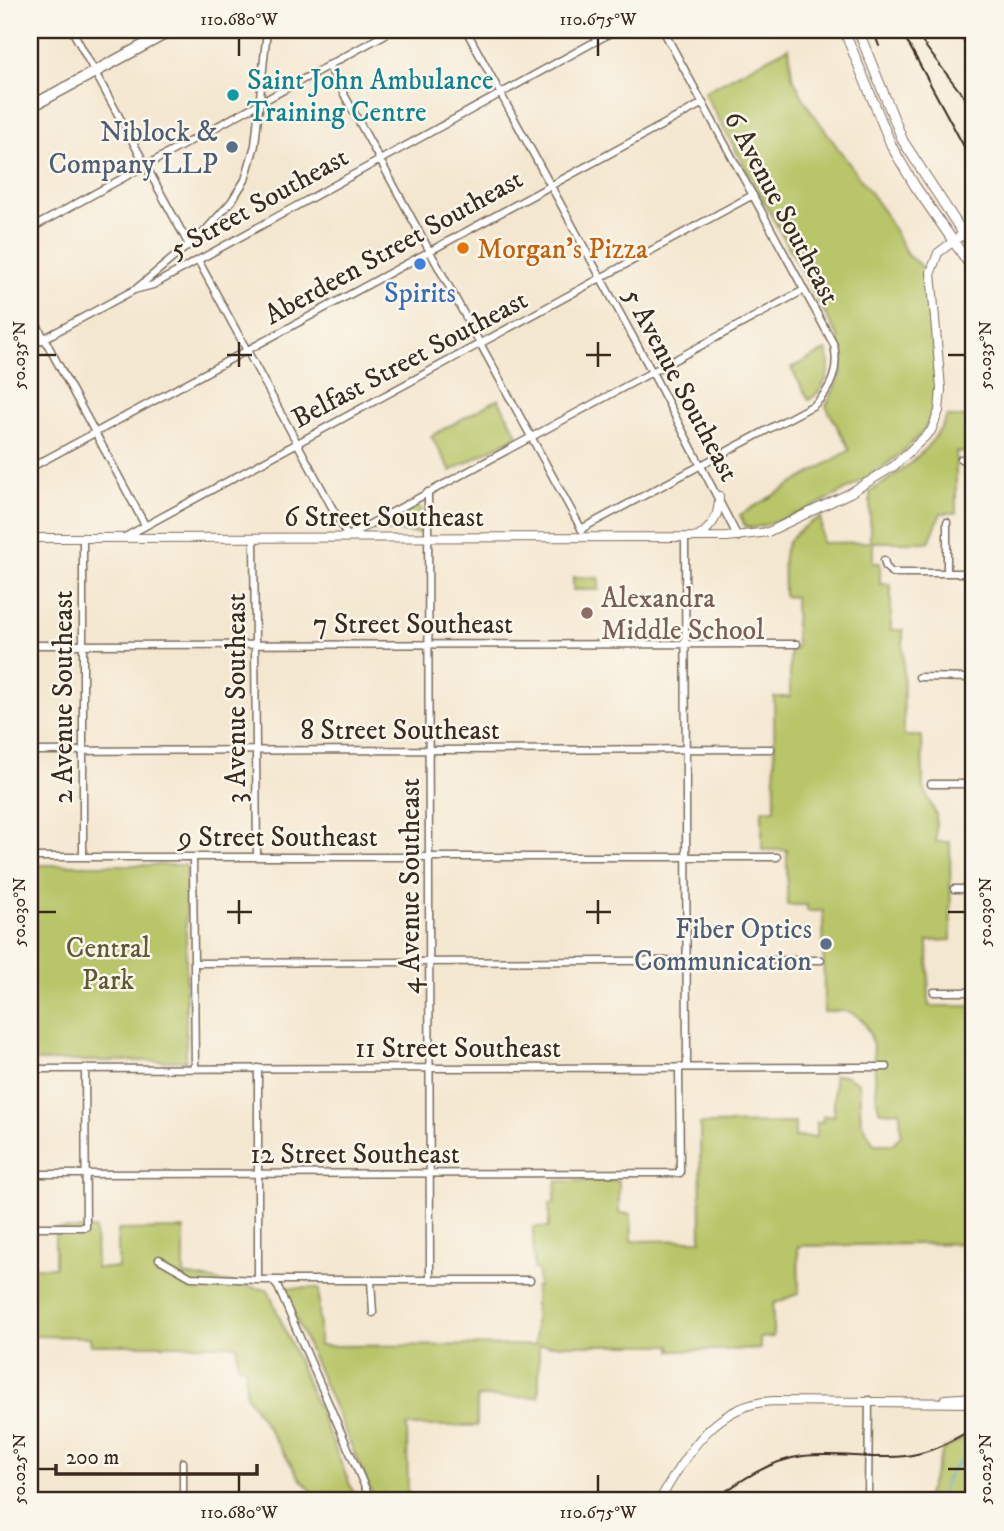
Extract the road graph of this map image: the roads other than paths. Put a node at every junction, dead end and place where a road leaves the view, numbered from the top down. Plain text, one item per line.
1 (72, 30) edge
2 (172, 30) edge
3 (267, 30) edge
4 (393, 30) edge
5 (466, 30) edge
6 (615, 30) edge
7 (663, 30) edge
8 (844, 30) edge
9 (858, 30) edge
10 (328, 65) junction
11 (95, 71) junction
12 (500, 93) junction
13 (261, 101) junction
14 (703, 103) junction
15 (30, 107) edge
16 (379, 158) junction
17 (147, 166) junction
18 (550, 185) junction
19 (753, 195) junction
20 (30, 229) edge
21 (963, 234) junction
22 (954, 240) junction
23 (189, 245) junction
24 (974, 250) edge
25 (429, 251) junction
26 (198, 260) junction
27 (974, 271) edge
28 (600, 278) junction
29 (134, 290) junction
30 (804, 290) junction
31 (30, 312) edge
32 (44, 339) junction
33 (480, 344) junction
34 (30, 346) edge
35 (247, 350) junction
36 (652, 372) junction
37 (94, 433) junction
38 (530, 436) junction
39 (297, 442) junction
40 (961, 459) dead end
41 (702, 464) junction
42 (974, 466) edge
43 (30, 468) edge
44 (428, 492) junction
45 (719, 496) junction
46 (947, 522) dead end
47 (145, 525) junction
48 (581, 529) junction
49 (348, 537) junction
50 (685, 537) junction
51 (698, 537) junction
52 (738, 537) junction
53 (30, 538) edge
54 (83, 538) junction
55 (124, 538) junction
56 (254, 538) junction
57 (429, 538) junction
58 (586, 538) junction
59 (884, 560) dead end
60 (947, 573) junction
61 (974, 573) edge
62 (255, 644) junction
63 (428, 644) junction
64 (30, 645) edge
65 (83, 645) junction
66 (686, 645) junction
67 (797, 645) dead end
68 (919, 677) dead end
69 (974, 678) edge
70 (771, 749) dead end
71 (430, 750) junction
72 (686, 750) junction
73 (30, 751) edge
74 (83, 751) junction
75 (256, 751) junction
76 (932, 784) dead end
77 (974, 784) edge
78 (30, 857) edge
79 (83, 857) junction
80 (193, 857) junction
81 (257, 857) junction
82 (430, 857) junction
83 (687, 857) junction
84 (777, 857) dead end
85 (954, 889) dead end
86 (974, 889) edge
87 (821, 960) dead end
88 (687, 961) junction
89 (430, 962) junction
90 (194, 963) junction
91 (934, 992) dead end
92 (974, 992) edge
93 (683, 1067) junction
94 (887, 1067) dead end
95 (195, 1068) junction
96 (258, 1068) junction
97 (430, 1068) junction
98 (30, 1069) edge
99 (85, 1069) junction
100 (430, 1173) junction
101 (30, 1174) edge
102 (258, 1174) junction
103 (86, 1175) junction
104 (30, 1227) edge
105 (159, 1259) dead end
106 (258, 1280) junction
107 (271, 1280) junction
108 (371, 1280) junction
109 (430, 1280) junction
110 (530, 1280) dead end
111 (373, 1313) dead end
112 (974, 1397) edge
113 (869, 1400) junction
114 (932, 1400) junction
115 (974, 1403) edge
116 (183, 1462) dead end
117 (183, 1501) edge
118 (371, 1501) edge
119 (659, 1501) edge
120 (868, 1501) edge

1 - 11 street
2 - 11 main road
3 - 13 street
4 - 10 street
5 - 12 street, 5 Avenue Southeast
6 - 12 street, 5 Street Southeast
7 - 14 street, 6 Avenue Southeast
8 - 22 main road
9 - 21 main road
10 - 13 street
10 - 16 street
11 - 15 main road
11 - 17 street
12 - 16 street, 5 Street Southeast
12 - 18 street, 5 Avenue Southeast
13 - 17 street
13 - 23 street
14 - 18 street, Aberdeen Street Southeast
14 - 19 street, 6 Avenue Southeast
16 - 25 street
16 - 26 street, 5 Street Southeast
17 - 20 street
17 - 23 street
18 - 25 street, Aberdeen Street Southeast
18 - 28 street, 5 Avenue Southeast
19 - 28 street, Belfast Street Southeast
19 - 30 street, 6 Avenue Southeast
21 - 22 street, 6 Street Southeast
21 - 24 main road
22 - 27 main road
22 - 52 street, 6 Street Southeast
23 - 29 street
25 - 33 street
25 - 35 street, Aberdeen Street Southeast
26 - 29 street, 5 Street Southeast
26 - 35 street
28 - 33 street, Belfast Street Southeast
28 - 36 street, 5 Avenue Southeast
29 - 32 street, 5 Street Southeast
30 - 36 street
30 - 41 street, 6 Avenue Southeast
31 - 32 street
32 - 34 street, 5 Street Southeast
32 - 37 street
33 - 38 street
33 - 39 street, Belfast Street Southeast
35 - 37 street, Aberdeen Street Southeast
35 - 39 street
36 - 38 street
36 - 41 street, 5 Avenue Southeast
37 - 43 street, Aberdeen Street Southeast
37 - 47 street
38 - 44 street
38 - 48 street
39 - 47 street, Belfast Street Southeast
39 - 49 street
40 - 42 street
41 - 45 street, 5 Avenue Southeast
41 - 48 street
44 - 49 street
44 - 57 street, 4 Avenue Southeast
45 - 51 street
45 - 52 street, 5 Avenue Southeast
46 - 60 street
47 - 55 street, Belfast Street Southeast
48 - 58 street
49 - 56 street, 6 Street Southeast
49 - 57 street, 6 Street Southeast
50 - 51 street, 6 Street Southeast
50 - 58 street, 6 Street Southeast
50 - 66 street
51 - 52 street, 6 Street Southeast
53 - 54 street, 6 Street Southeast
54 - 55 street, 6 Street Southeast
54 - 65 street, 2 Avenue Southeast
55 - 56 street, 6 Street Southeast
56 - 62 street, 3 Avenue Southeast
57 - 58 street, 6 Street Southeast
57 - 63 street, 4 Avenue Southeast
59 - 60 street
60 - 61 street
62 - 63 street, 7 Street Southeast
62 - 65 street, 7 Street Southeast
62 - 75 street, 3 Avenue Southeast
63 - 66 street, 7 Street Southeast
63 - 71 street, 4 Avenue Southeast
64 - 65 street, 7 Street Southeast
65 - 74 street, 2 Avenue Southeast
66 - 67 street, 7 Street Southeast
66 - 72 street
68 - 69 street
70 - 72 street, 8 Street Southeast
71 - 72 street, 8 Street Southeast
71 - 75 street, 8 Street Southeast
71 - 82 street, 4 Avenue Southeast
72 - 83 street
73 - 74 street, 8 Street Southeast
74 - 75 street, 8 Street Southeast
74 - 79 street, 2 Avenue Southeast
75 - 81 street, 3 Avenue Southeast
76 - 77 street
78 - 79 street, 9 Street Southeast
79 - 80 street, 9 Street Southeast
80 - 81 street, 9 Street Southeast
80 - 90 street
81 - 82 street, 9 Street Southeast
82 - 83 street, 9 Street Southeast
82 - 89 street, 4 Avenue Southeast
83 - 84 street, 9 Street Southeast
83 - 88 street
85 - 86 street
87 - 88 street
88 - 89 street
88 - 93 street
89 - 90 street
89 - 97 street, 4 Avenue Southeast
90 - 95 street
91 - 92 street
93 - 94 street, 11 Street Southeast
93 - 97 street, 11 Street Southeast
93 - 100 street, 12 Street Southeast
95 - 96 street, 11 Street Southeast
95 - 99 street, 11 Street Southeast
96 - 97 street, 11 Street Southeast
96 - 102 street
97 - 100 street, 4 Avenue Southeast
98 - 99 street, 11 Street Southeast
99 - 103 street
100 - 102 street, 12 Street Southeast
100 - 109 street, 4 Avenue Southeast
101 - 103 street, 12 Street Southeast
102 - 103 street, 12 Street Southeast
102 - 106 street
103 - 104 street
105 - 106 street
106 - 107 street
107 - 108 street
107 - 118 street
108 - 109 street
108 - 111 street
109 - 110 street
112 - 114 street
113 - 114 street
113 - 119 street
113 - 120 street
114 - 115 street
116 - 117 street

